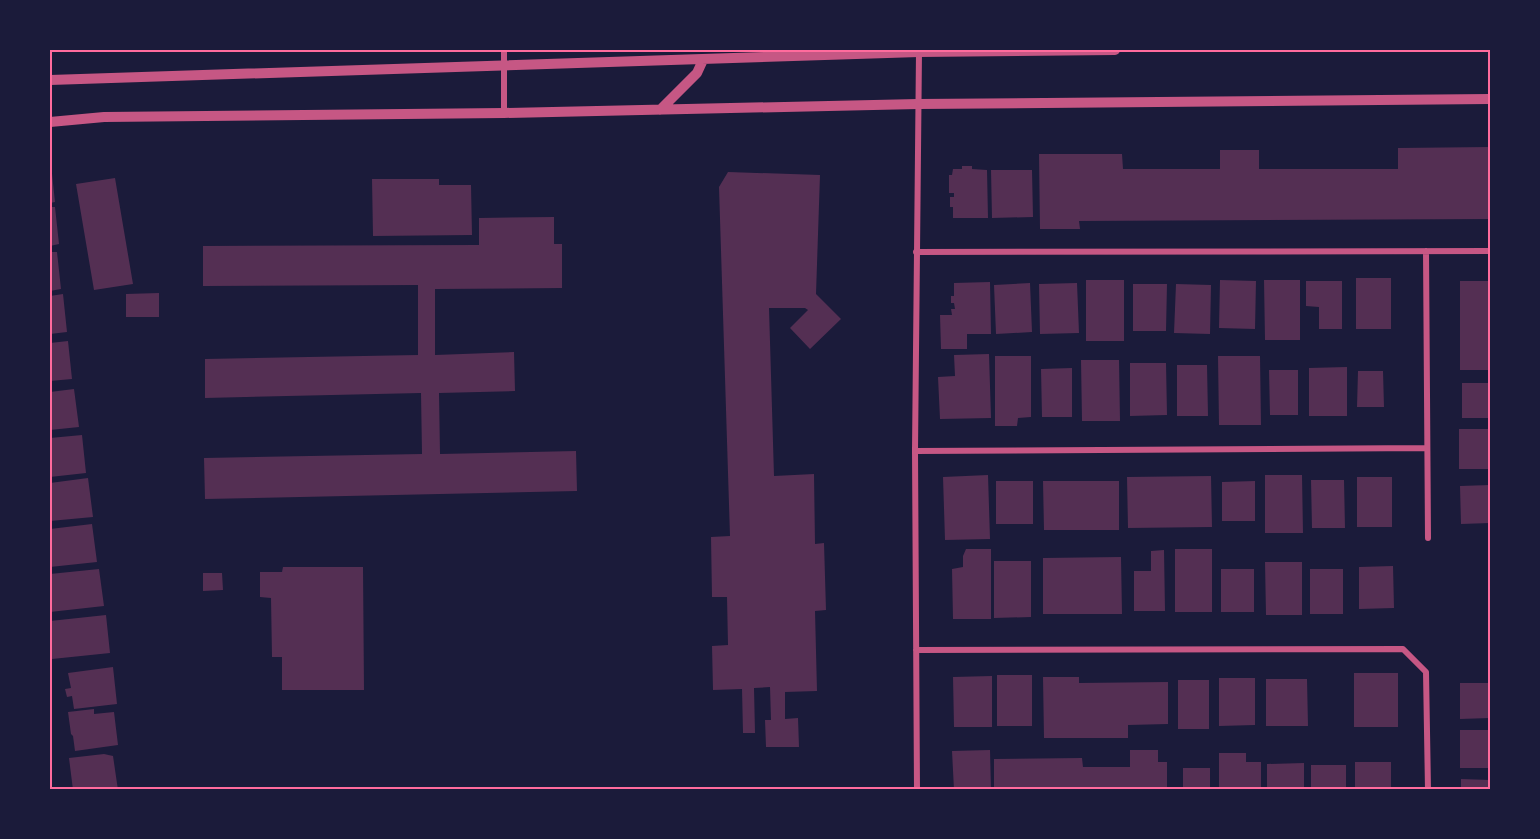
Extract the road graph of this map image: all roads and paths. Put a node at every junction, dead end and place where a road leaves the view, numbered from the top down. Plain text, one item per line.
1 (504, 50) edge
2 (1116, 50) edge
3 (919, 52) junction
4 (703, 55) edge
5 (504, 66) junction
6 (50, 80) edge
7 (1491, 99) edge
8 (918, 105) junction
9 (660, 110) junction
10 (504, 113) junction
11 (50, 122) edge
12 (1426, 251) junction
13 (1491, 251) edge
14 (916, 252) junction
15 (1427, 448) junction
16 (915, 451) junction
17 (1428, 538) dead end
18 (916, 650) junction
19 (917, 789) edge
20 (1428, 789) edge

1 - 5 street
2 - 3 street
3 - 4 street
3 - 8 street
4 - 5 street
4 - 9 street
5 - 6 street
5 - 10 street
7 - 8 street
8 - 9 street
8 - 14 street
9 - 10 street
10 - 11 street
12 - 13 street
12 - 14 street
12 - 15 street
14 - 16 street
15 - 16 street
15 - 17 street
16 - 18 street
18 - 19 street
18 - 20 street

